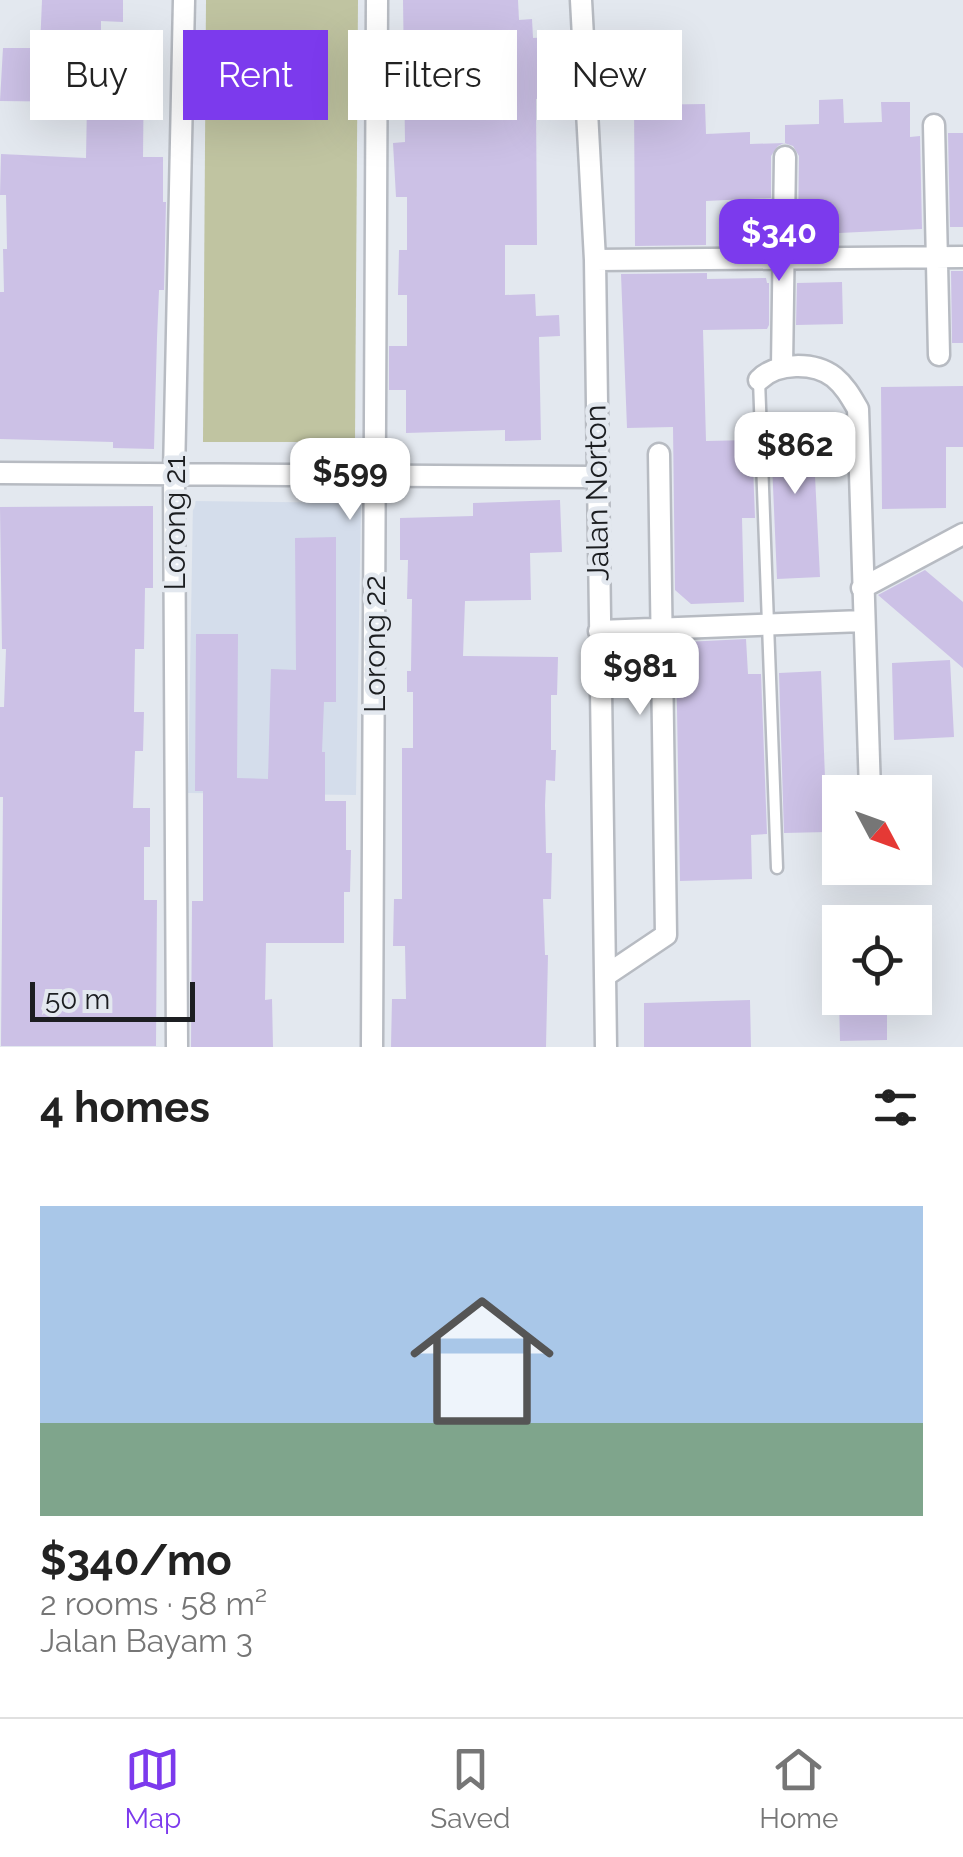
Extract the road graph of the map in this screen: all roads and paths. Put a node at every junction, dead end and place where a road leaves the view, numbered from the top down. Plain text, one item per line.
1 (184, 0) edge
2 (378, 0) edge
3 (581, 0) edge
4 (934, 125) dead end
5 (785, 157) dead end
6 (963, 257) edge
7 (936, 258) junction
8 (595, 260) junction
9 (784, 260) junction
10 (938, 355) dead end
11 (782, 368) junction
12 (760, 380) joint
13 (660, 454) dead end
14 (0, 472) edge
15 (174, 474) junction
16 (376, 476) junction
17 (596, 476) junction
18 (963, 534) edge
19 (862, 588) junction
20 (863, 620) junction
21 (768, 624) junction
22 (664, 629) junction
23 (599, 632) junction
24 (869, 775) edge
25 (778, 868) dead end
26 (606, 976) junction
27 (177, 1047) edge
28 (372, 1047) edge
29 (606, 1047) edge

1 - 15 street, Lorong 21
2 - 16 street, Lorong 22
3 - 8 street, Jalan Norton
4 - 7 street
5 - 9 street
6 - 7 street
7 - 9 street
7 - 10 street
8 - 9 street
8 - 17 street, Jalan Norton
9 - 11 street
11 - 12 street
11 - 19 street
12 - 21 lane
13 - 22 street
14 - 15 street
15 - 16 street
15 - 27 street, Lorong 21
16 - 17 street
16 - 28 street, Lorong 22
17 - 23 street, Jalan Norton
18 - 19 street
19 - 20 street
20 - 21 street
20 - 24 street
21 - 22 street
21 - 25 lane
22 - 23 street
22 - 26 street
23 - 26 street, Jalan Norton
26 - 29 street, Jalan Norton

